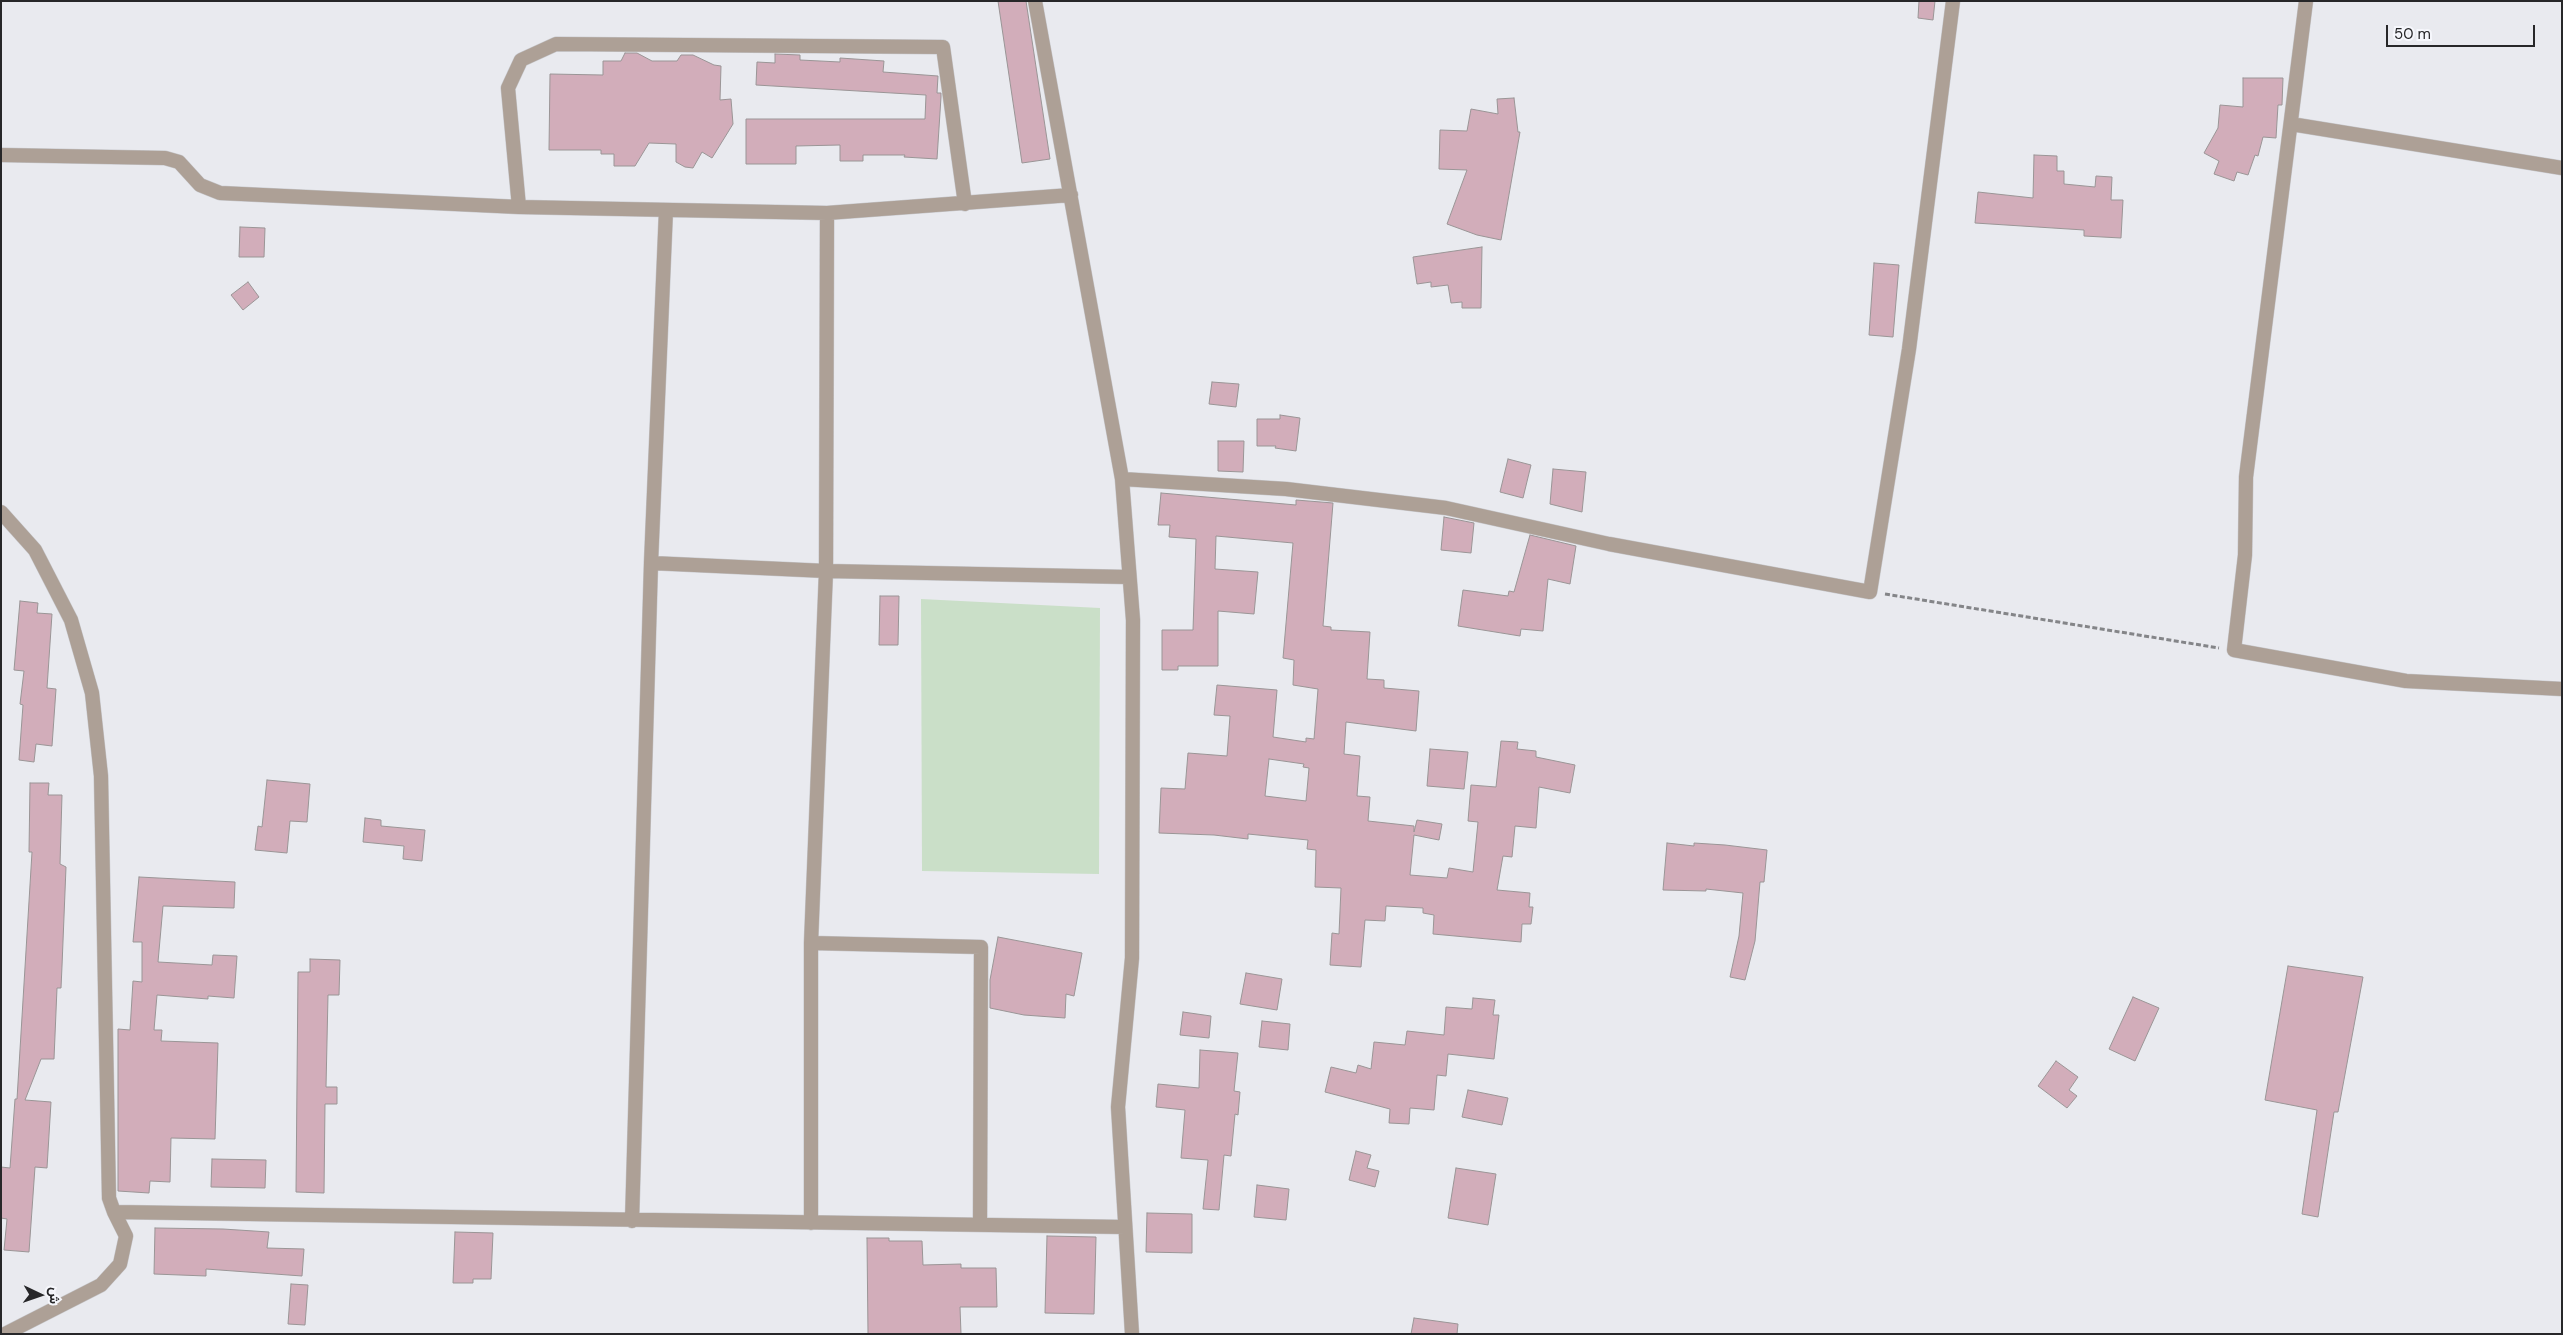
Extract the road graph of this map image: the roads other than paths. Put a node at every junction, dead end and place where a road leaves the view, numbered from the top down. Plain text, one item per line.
1 (1035, 1) edge
2 (1953, 1) edge
3 (2306, 1) edge
4 (2291, 124) junction
5 (1, 155) edge
6 (2562, 168) edge
7 (1071, 195) junction
8 (965, 204) junction
9 (519, 207) junction
10 (666, 210) junction
11 (827, 213) junction
12 (1122, 479) junction
13 (1, 512) edge
14 (651, 563) junction
15 (826, 571) junction
16 (1128, 577) junction
17 (2562, 689) edge
18 (812, 943) junction
19 (114, 1212) junction
20 (632, 1221) junction
21 (811, 1223) junction
22 (980, 1225) junction
23 (1125, 1227) junction
24 (5, 1334) edge
25 (1132, 1334) edge

1 - 7 street
2 - 12 street
3 - 4 street
4 - 6 street
4 - 17 street
5 - 9 street
7 - 8 street
7 - 12 street
8 - 9 street
8 - 11 street
9 - 10 street
10 - 11 street
10 - 14 street
11 - 15 street
12 - 16 street
13 - 19 street
14 - 15 street
14 - 20 street
15 - 16 street
15 - 18 street
16 - 23 street
18 - 21 street
18 - 22 street
19 - 20 street
19 - 24 street
20 - 21 street
21 - 22 street
22 - 23 street
23 - 25 street

